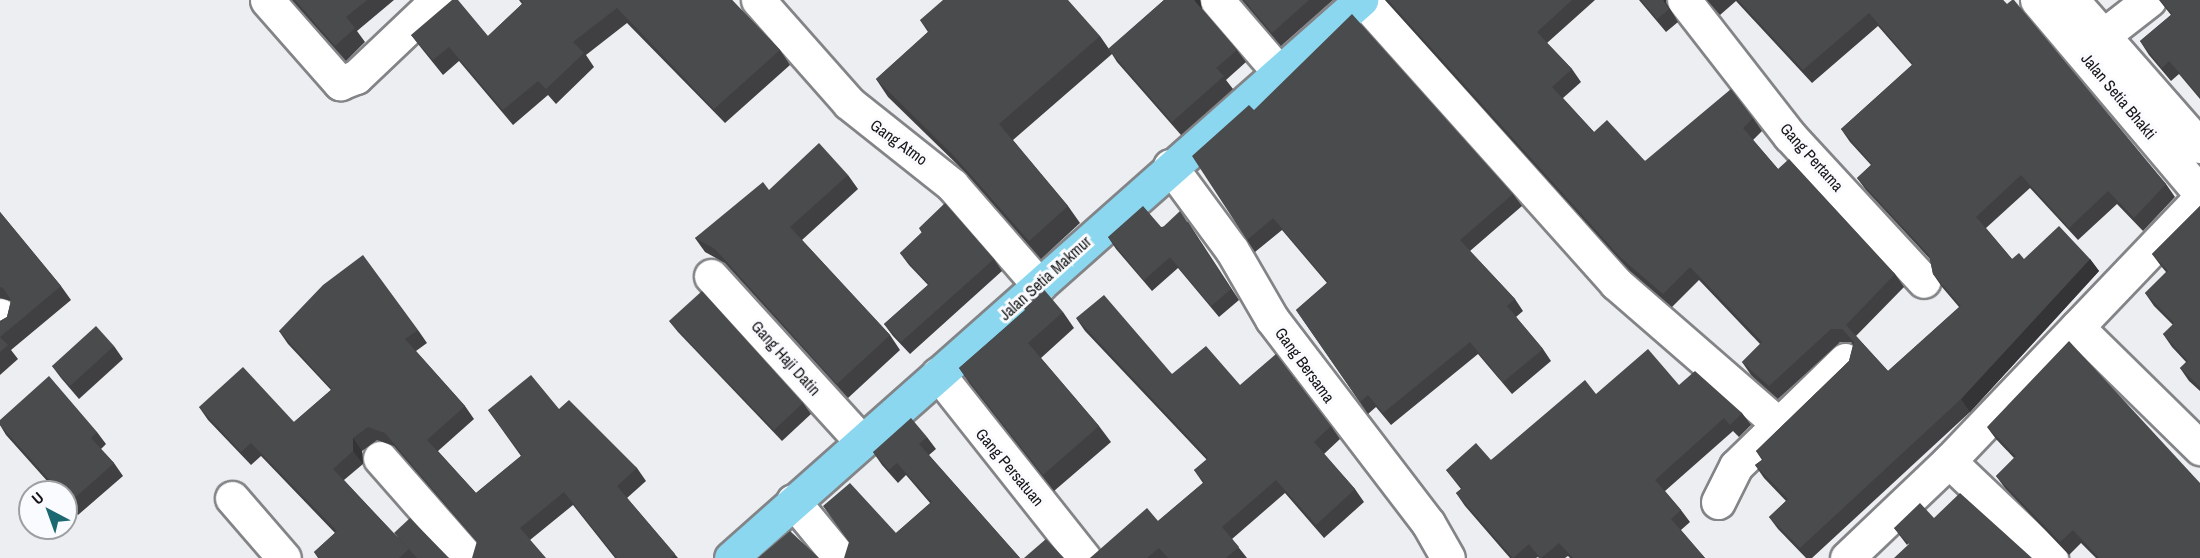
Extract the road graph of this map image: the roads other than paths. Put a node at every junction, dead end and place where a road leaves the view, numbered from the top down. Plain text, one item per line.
1 (267, 0) edge
2 (437, 0) edge
3 (758, 0) edge
4 (1217, 0) edge
5 (1362, 0) edge
6 (1684, 0) edge
7 (2037, 0) edge
8 (2072, 0) edge
9 (2149, 0) edge
10 (2104, 35) junction
11 (1278, 71) junction
12 (2200, 146) edge
13 (1170, 166) junction
14 (2200, 193) edge
15 (2200, 198) edge
16 (711, 276) dead end
17 (1924, 281) dead end
18 (1039, 285) junction
19 (2077, 327) junction
20 (1845, 360) dead end
21 (938, 374) junction
22 (1776, 422) junction
23 (860, 440) junction
24 (2200, 448) edge
25 (380, 458) dead end
26 (1949, 461) junction
27 (232, 498) dead end
28 (793, 501) junction
29 (1718, 502) dead end
30 (284, 558) edge
31 (468, 558) edge
32 (731, 558) edge
33 (840, 558) edge
34 (1084, 558) edge
35 (1448, 558) edge
36 (1847, 558) edge
37 (2051, 558) edge

1 - 2 street
3 - 18 street, Gang Atmo
4 - 11 street
5 - 11 main road, Jalan Setia Makmur
5 - 22 street
6 - 17 street, Gang Pertama
7 - 14 street, Jalan Setia Bhakti
8 - 10 street, Jalan Setia Bhakti
9 - 10 street
10 - 12 street, Jalan Setia Bhakti
11 - 13 main road, Jalan Setia Makmur
13 - 18 main road, Jalan Setia Makmur
13 - 35 street, Gang Bersama
15 - 19 street
16 - 23 street, Gang Haji Datin
18 - 21 main road, Jalan Setia Makmur
19 - 24 street
19 - 26 street
20 - 22 street
21 - 23 main road, Jalan Setia Makmur
21 - 34 street, Gang Persatuan
22 - 29 street
23 - 28 main road, Jalan Setia Makmur
25 - 31 street
26 - 36 street
26 - 37 street
27 - 30 street
28 - 32 main road, Jalan Setia Makmur
28 - 33 street

